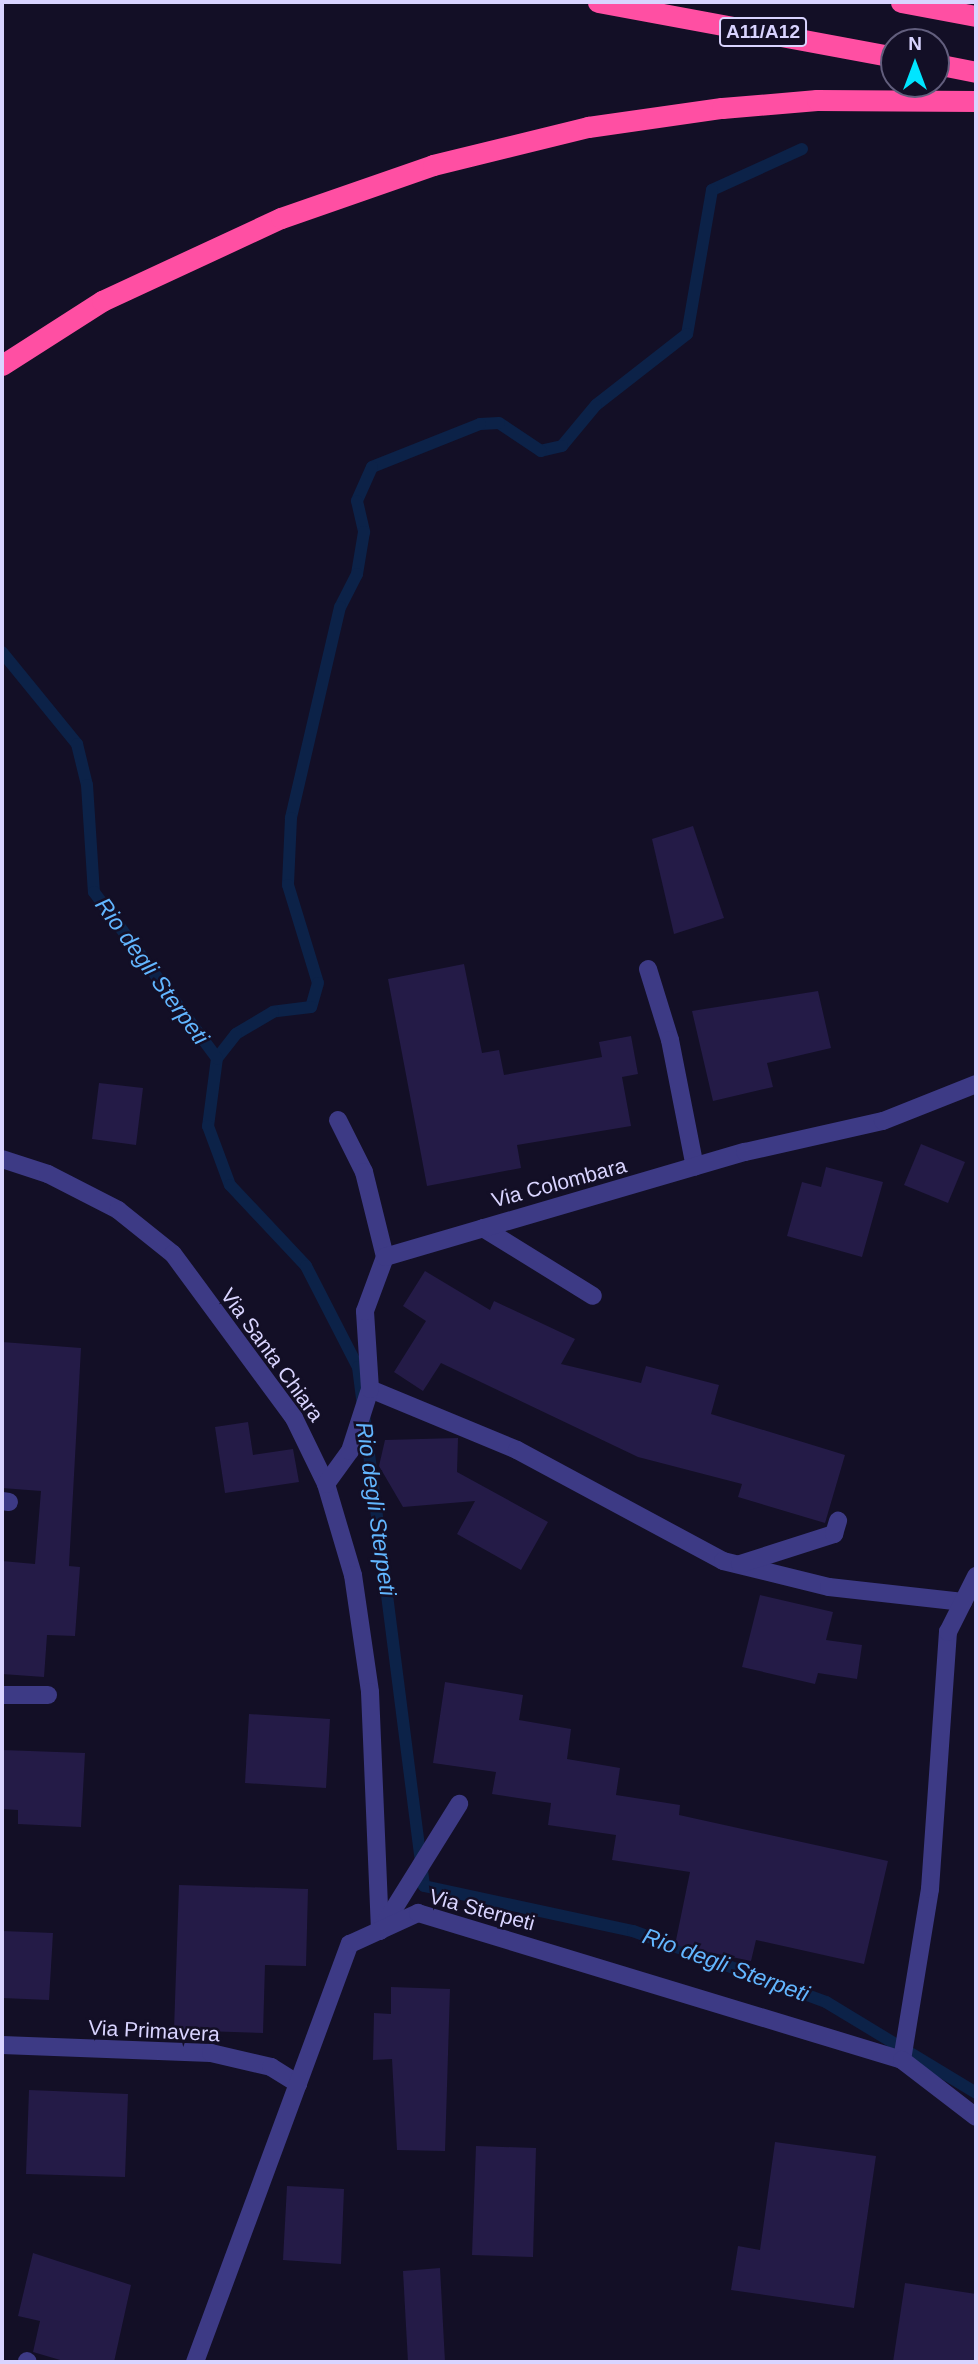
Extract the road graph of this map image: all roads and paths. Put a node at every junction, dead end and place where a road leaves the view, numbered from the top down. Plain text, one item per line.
1 (598, 2) edge
2 (901, 2) edge
3 (976, 16) edge
4 (880, 54) edge
5 (950, 67) edge
6 (976, 72) edge
7 (976, 101) edge
8 (2, 365) edge
9 (648, 969) dead end
10 (976, 1084) edge
11 (338, 1120) dead end
12 (2, 1160) edge
13 (695, 1167) junction
14 (483, 1228) junction
15 (385, 1257) junction
16 (593, 1296) dead end
17 (369, 1391) junction
18 (326, 1484) junction
19 (838, 1521) dead end
20 (738, 1565) junction
21 (976, 1576) edge
22 (963, 1602) junction
23 (2, 1695) edge
24 (48, 1695) dead end
25 (459, 1804) dead end
26 (380, 1931) junction
27 (2, 2045) edge
28 (902, 2058) junction
29 (298, 2084) junction
30 (976, 2117) edge
31 (195, 2362) edge

1 - 4 highway, A11/A12
2 - 3 highway
5 - 6 highway
7 - 8 highway
9 - 13 street
10 - 13 street, Via Colombara
11 - 15 street
12 - 18 street, Via Santa Chiara
13 - 14 street, Via Colombara
14 - 15 street, Via Colombara
14 - 16 street
15 - 17 street
17 - 18 street
17 - 20 street
18 - 26 street, Via Santa Chiara
19 - 20 street
20 - 22 street
21 - 22 street
22 - 28 street
23 - 24 street
25 - 26 street
26 - 28 street, Via Sterpeti
26 - 29 street, Via Sterpeti
27 - 29 street, Via Primavera
28 - 30 street, Via Sterpeti
29 - 31 street, Via Sterpeti

